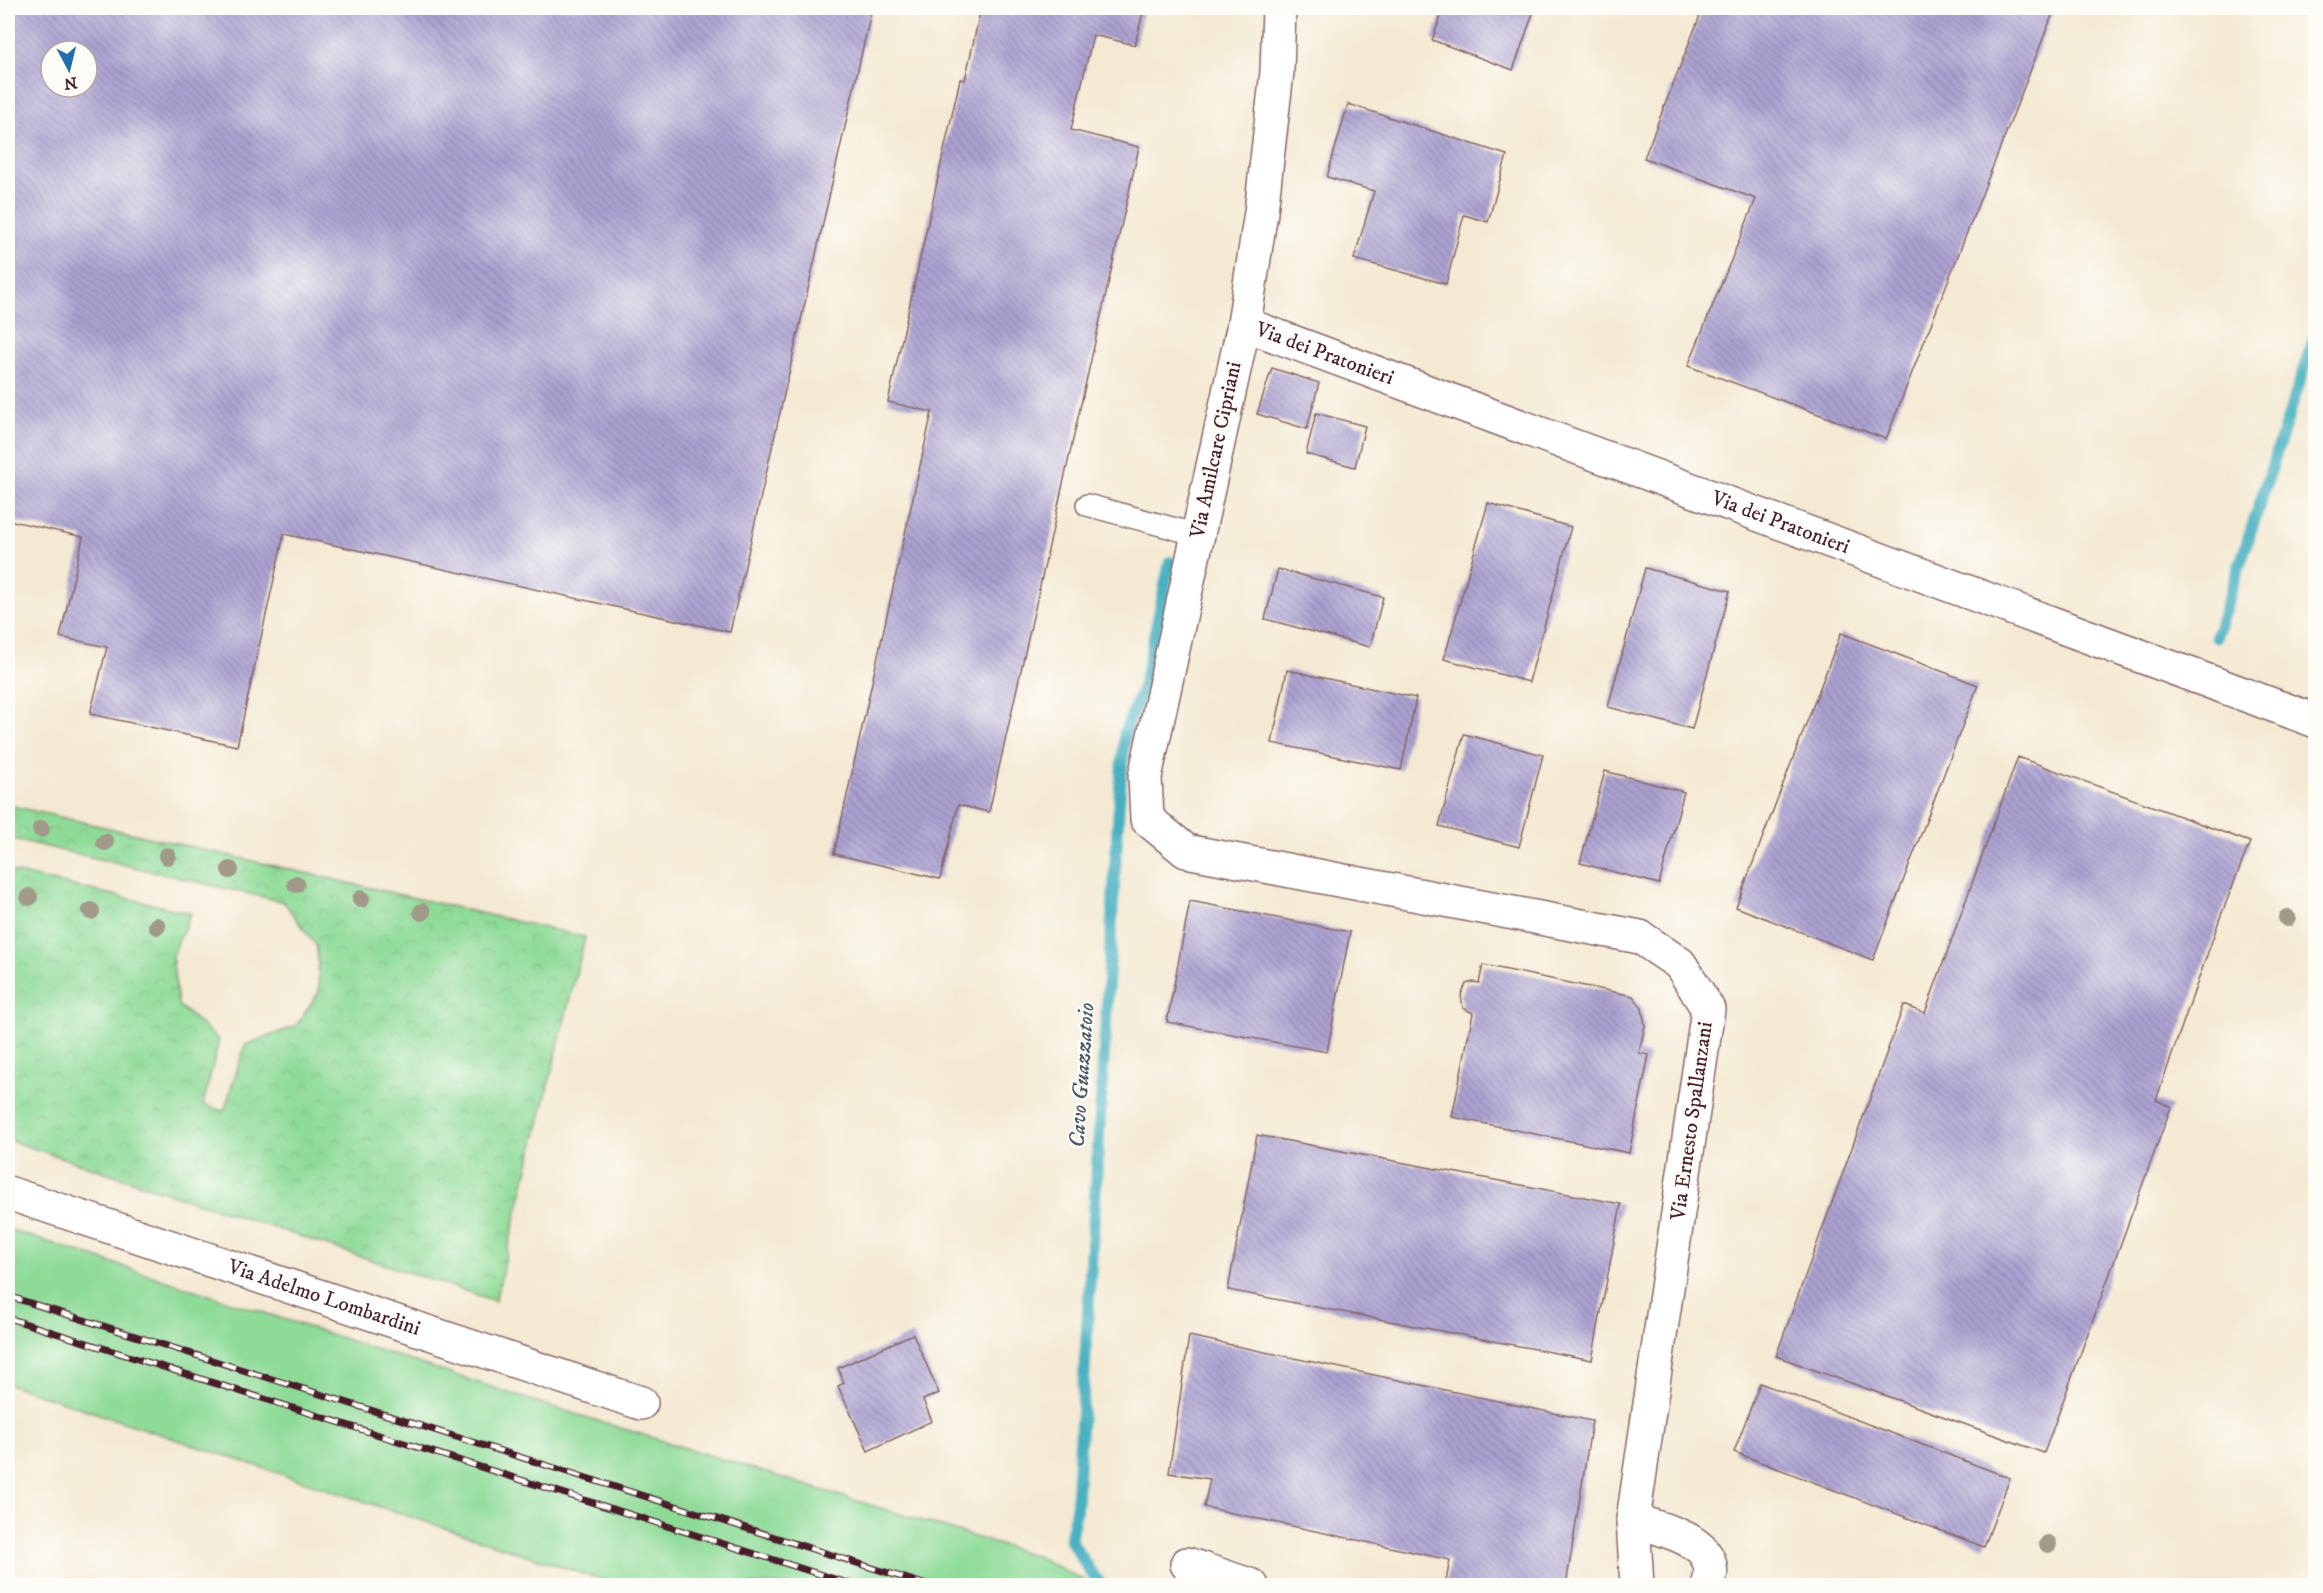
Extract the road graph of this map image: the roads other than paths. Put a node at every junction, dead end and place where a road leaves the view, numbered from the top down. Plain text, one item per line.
1 (1279, 8) edge
2 (1244, 324) junction
3 (1087, 505) dead end
4 (1198, 536) junction
5 (2316, 721) edge
6 (1147, 819) joint
7 (8, 1193) edge
8 (641, 1403) dead end
9 (1633, 1521) junction
10 (1187, 1564) dead end
11 (1251, 1586) edge
12 (1637, 1586) edge
13 (1708, 1586) edge

1 - 2 street, Via Amilcare Cipriani
2 - 4 street, Via Amilcare Cipriani
2 - 5 street, Via dei Pratonieri
3 - 4 lane
4 - 6 street, Via Amilcare Cipriani
6 - 9 street, Via Ernesto Spallanzani
7 - 8 street, Via Adelmo Lombardini
9 - 12 street, Via Ernesto Spallanzani
9 - 13 street
10 - 11 street

